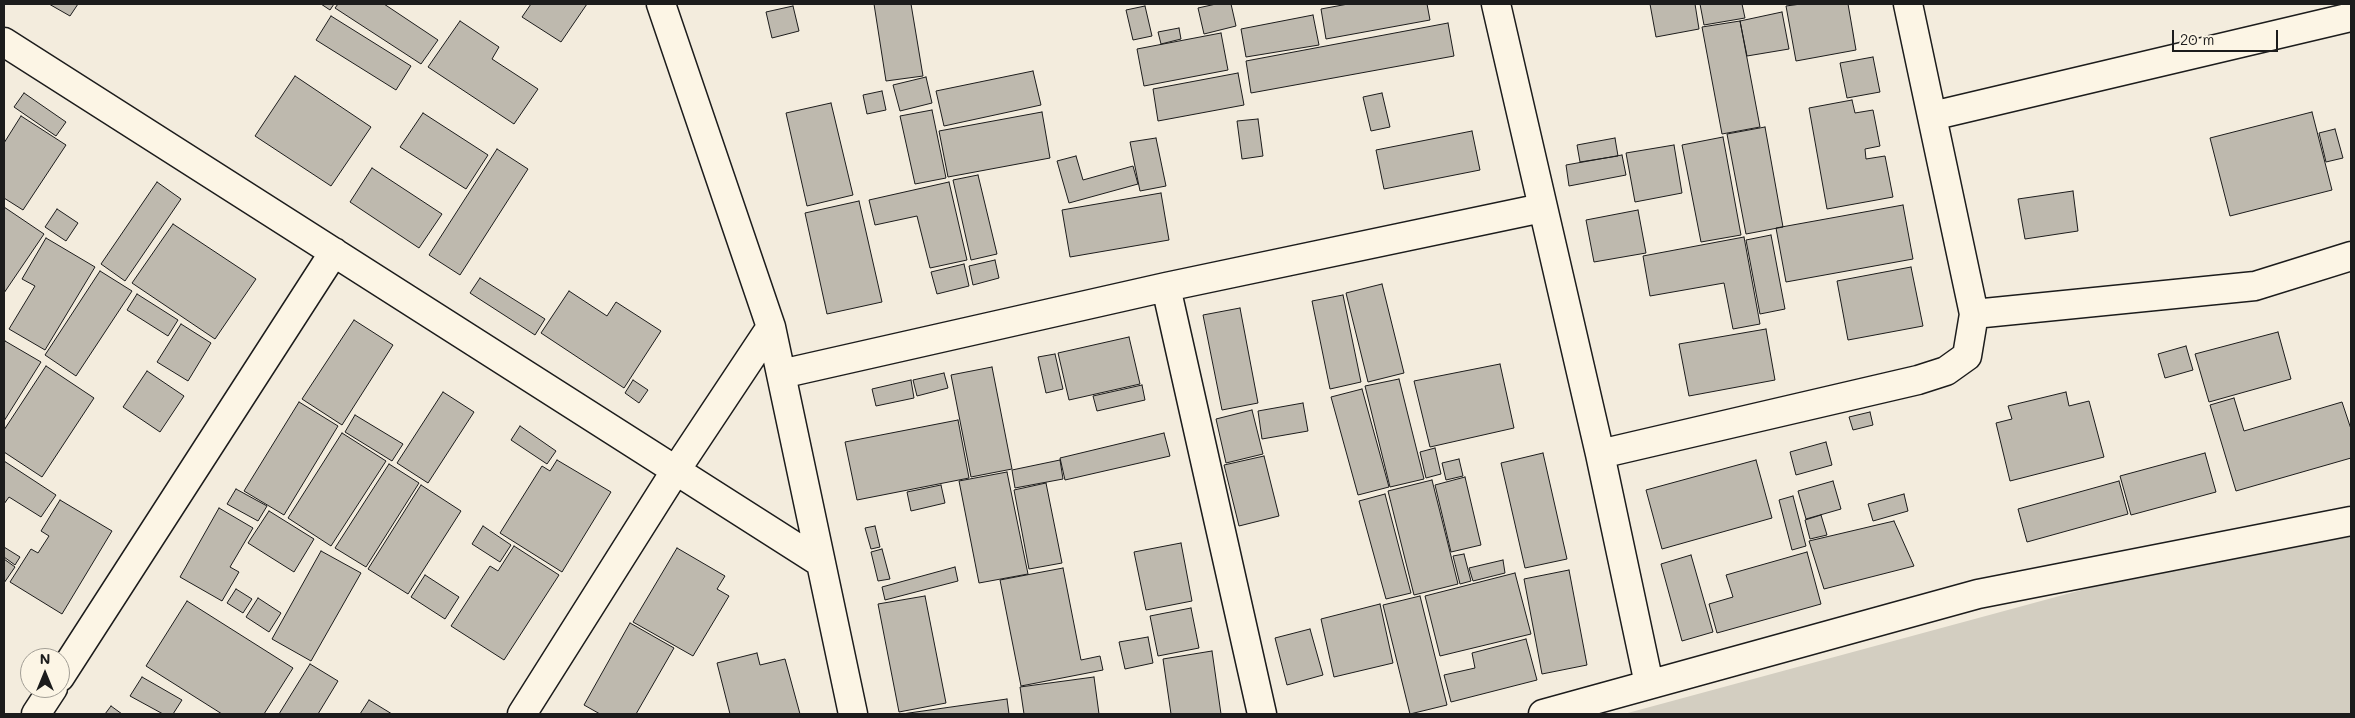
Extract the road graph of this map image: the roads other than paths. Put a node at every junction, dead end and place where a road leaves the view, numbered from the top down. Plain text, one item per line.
1 (661, 4) edge
2 (1496, 4) edge
3 (1908, 4) edge
4 (2351, 17) edge
5 (5, 46) edge
6 (1932, 116) junction
7 (1542, 208) junction
8 (334, 252) junction
9 (2351, 256) edge
10 (1166, 287) junction
11 (1974, 314) junction
12 (771, 327) junction
13 (781, 374) junction
14 (1600, 454) junction
15 (676, 470) junction
16 (2351, 521) edge
17 (821, 563) junction
18 (70, 661) edge
19 (1649, 684) junction
20 (46, 698) edge
21 (36, 714) edge
22 (522, 714) edge
23 (852, 714) edge
24 (1262, 714) edge
25 (1543, 714) edge

1 - 12 street
2 - 7 street
3 - 6 street
4 - 6 street
5 - 8 street
6 - 11 street
7 - 10 street
7 - 14 street
8 - 15 street
8 - 18 street
9 - 11 street
10 - 13 street
10 - 24 street
11 - 14 street
12 - 13 street
12 - 15 street
13 - 17 street
14 - 19 street
15 - 17 street
15 - 22 street
16 - 19 street
17 - 23 street
19 - 25 street
20 - 21 street

